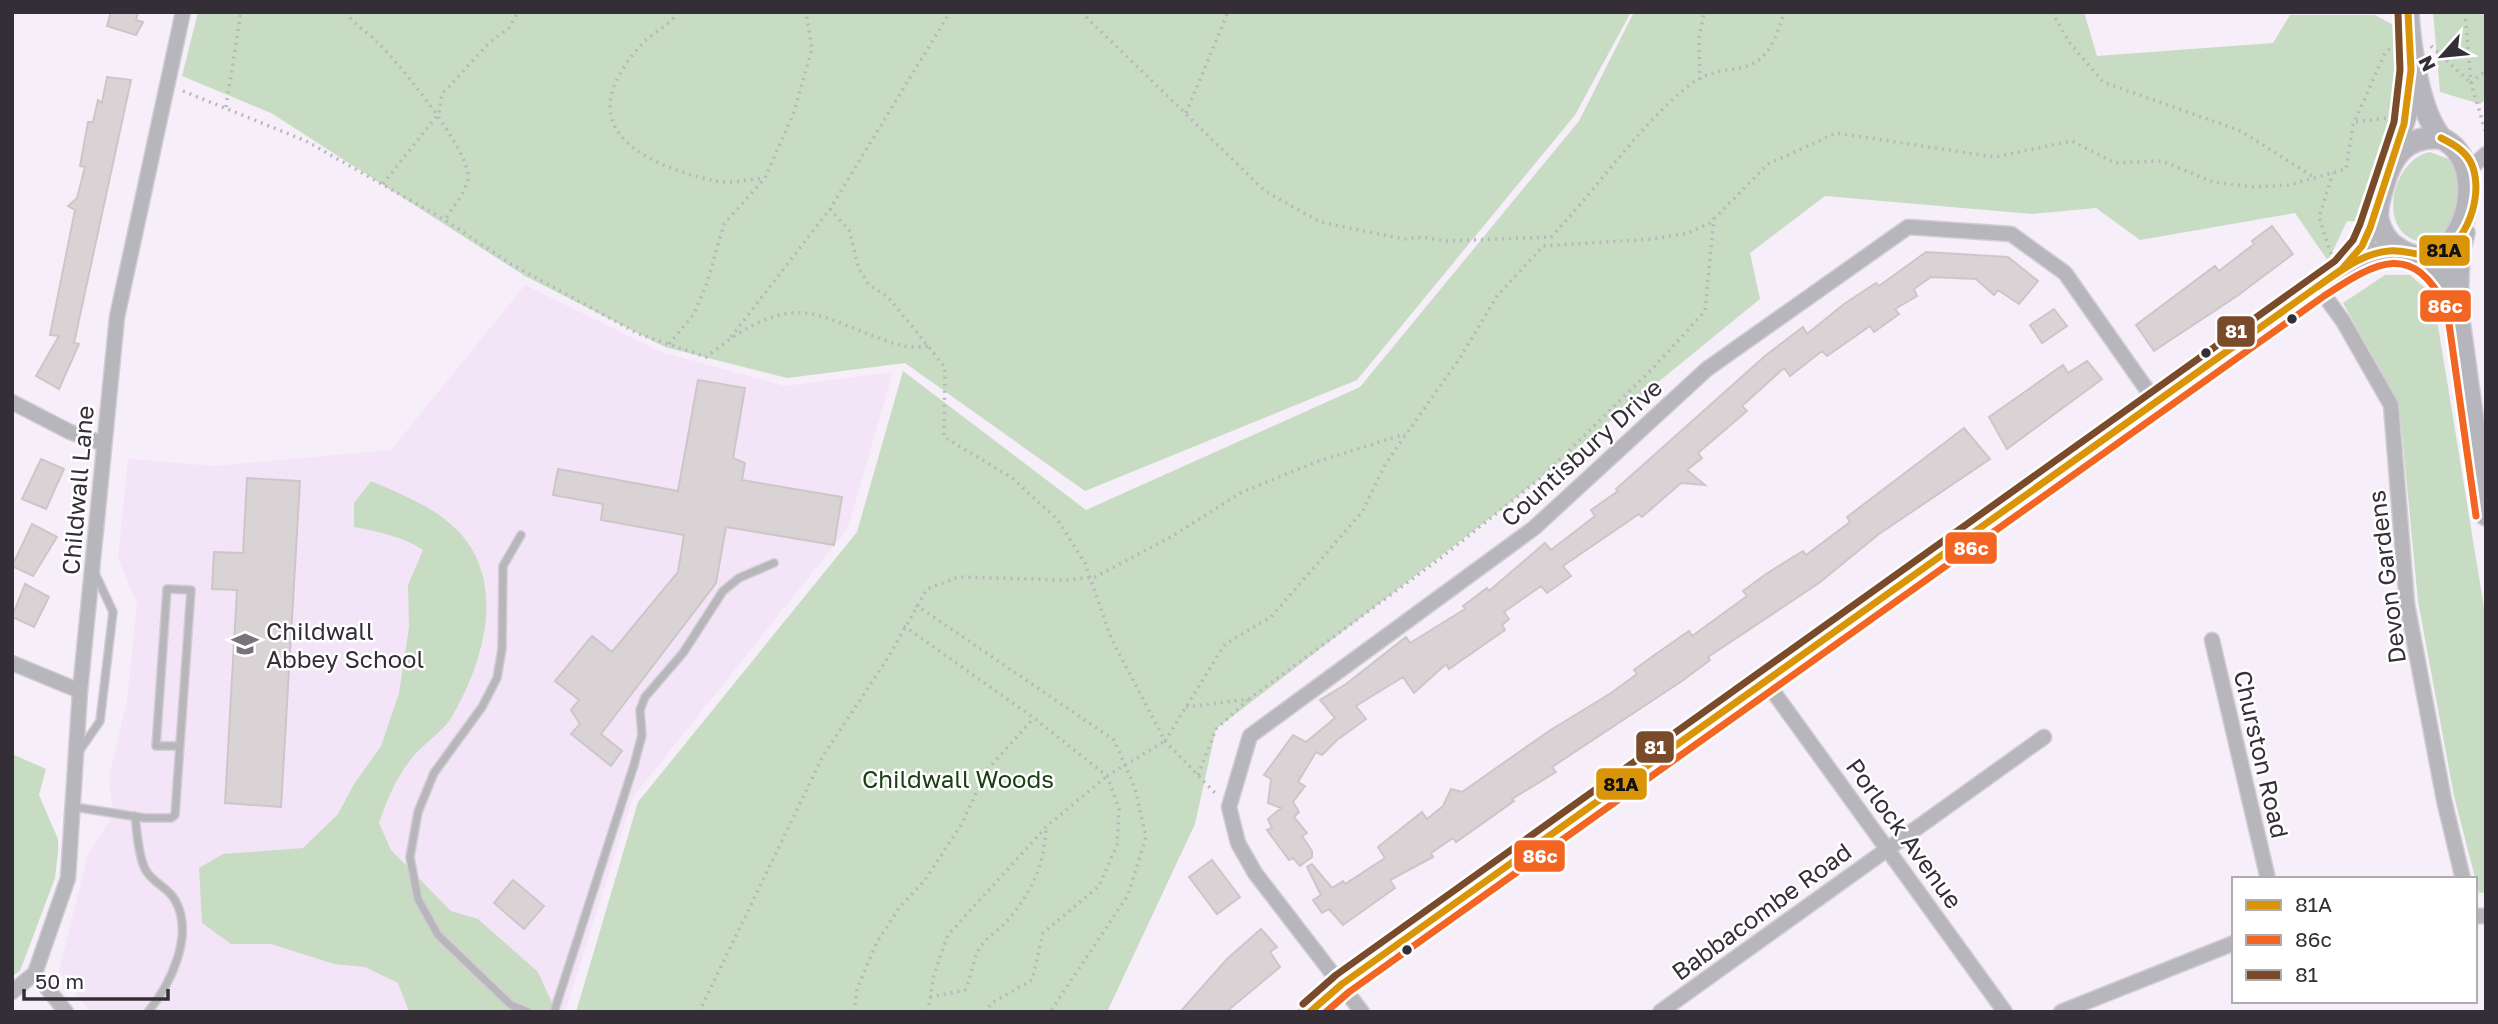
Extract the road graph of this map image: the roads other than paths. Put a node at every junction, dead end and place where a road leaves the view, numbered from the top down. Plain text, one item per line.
1 (183, 12) edge
2 (2409, 26) edge
3 (2441, 138) junction
4 (2480, 160) edge
5 (2391, 162) junction
6 (2379, 203) junction
7 (2464, 231) junction
8 (2411, 254) junction
9 (2340, 271) junction
10 (2318, 287) junction
11 (2457, 306) junction
12 (12, 402) edge
13 (2157, 404) junction
14 (104, 444) junction
15 (2486, 515) edge
16 (521, 535) dead end
17 (774, 563) dead end
18 (92, 567) junction
19 (2212, 640) dead end
20 (12, 663) edge
21 (1767, 683) junction
22 (80, 691) junction
23 (2044, 737) dead end
24 (179, 746) junction
25 (77, 754) junction
26 (74, 807) junction
27 (135, 816) junction
28 (1889, 848) junction
29 (2268, 877) edge
30 (2462, 877) edge
31 (2232, 944) edge
32 (35, 973) junction
33 (1342, 984) junction
34 (12, 992) edge
35 (66, 1012) edge
36 (148, 1012) edge
37 (528, 1012) edge
38 (554, 1012) edge
39 (1310, 1012) edge
40 (1362, 1012) edge
41 (1660, 1012) edge
42 (2005, 1012) edge
43 (2061, 1012) edge

1 - 14 street, Childwall Lane
2 - 3 street
2 - 5 street
3 - 4 street
3 - 5 street
4 - 7 street
5 - 6 street
6 - 8 street
6 - 9 street
7 - 8 street
7 - 11 street
8 - 9 street
8 - 11 street
9 - 10 street
10 - 13 street
10 - 30 street, Devon Gardens
11 - 15 street
12 - 14 street
13 - 21 street
13 - 33 street, Countisbury Drive
14 - 18 street, Childwall Lane
16 - 37 lane
17 - 38 lane
18 - 22 street, Childwall Lane
18 - 25 lane
19 - 29 street, Churston Road
20 - 22 street
21 - 28 street, Porlock Avenue
21 - 33 street
22 - 25 street, Childwall Lane
23 - 28 street, Babbacombe Road
24 - 24 lane
24 - 27 lane
25 - 26 street, Childwall Lane
26 - 27 lane
26 - 32 street, Childwall Lane
27 - 36 lane
28 - 41 street, Babbacombe Road
28 - 42 street, Porlock Avenue
31 - 43 street
32 - 34 street
32 - 35 street
33 - 39 street
33 - 40 street

